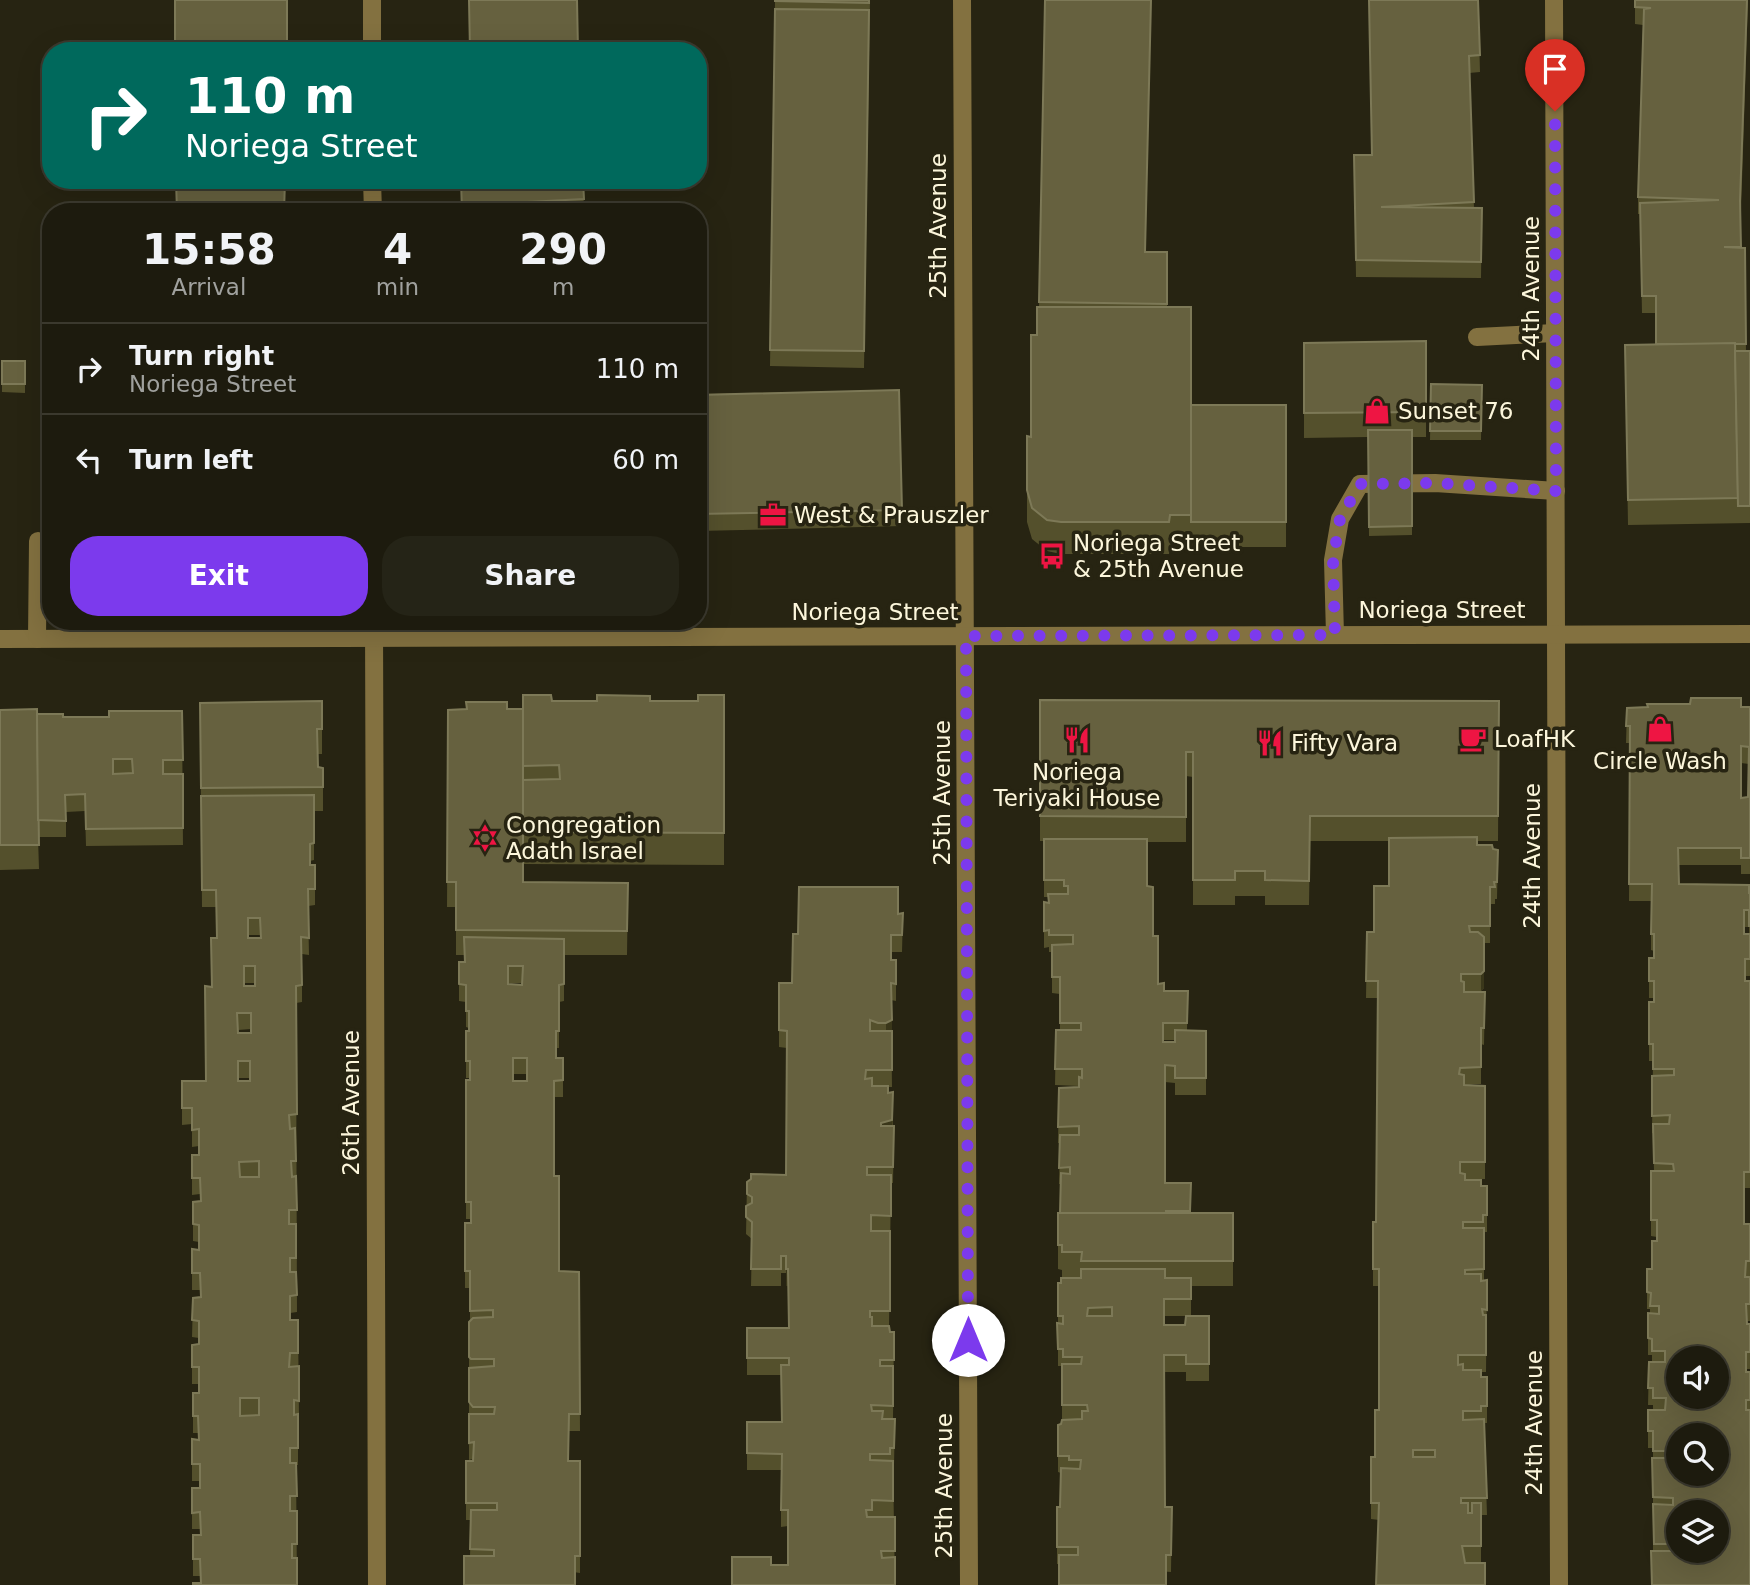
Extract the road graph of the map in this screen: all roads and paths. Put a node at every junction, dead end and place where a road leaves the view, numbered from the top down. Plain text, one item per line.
1 (372, 0) edge
2 (962, 0) edge
3 (1554, 0) edge
4 (372, 42) edge
5 (1555, 333) junction
6 (1477, 337) dead end
7 (1556, 491) junction
8 (38, 541) dead end
9 (73, 630) edge
10 (374, 630) edge
11 (1556, 634) junction
12 (1750, 634) edge
13 (1335, 635) junction
14 (966, 636) junction
15 (0, 639) edge
16 (37, 639) junction
17 (377, 1585) edge
18 (969, 1585) edge
19 (1559, 1585) edge

1 - 4 street
2 - 14 street, 25th Avenue
3 - 5 street, 24th Avenue
5 - 6 street
5 - 7 street, 24th Avenue
7 - 11 street, 24th Avenue
7 - 13 street
8 - 16 street
9 - 10 street, Noriega Street
9 - 16 street, Noriega Street
10 - 14 street, Noriega Street
10 - 17 street, 26th Avenue
11 - 12 street, Noriega Street
11 - 13 street, Noriega Street
11 - 19 street, 24th Avenue
13 - 14 street, Noriega Street
14 - 18 street, 25th Avenue
15 - 16 street, Noriega Street

